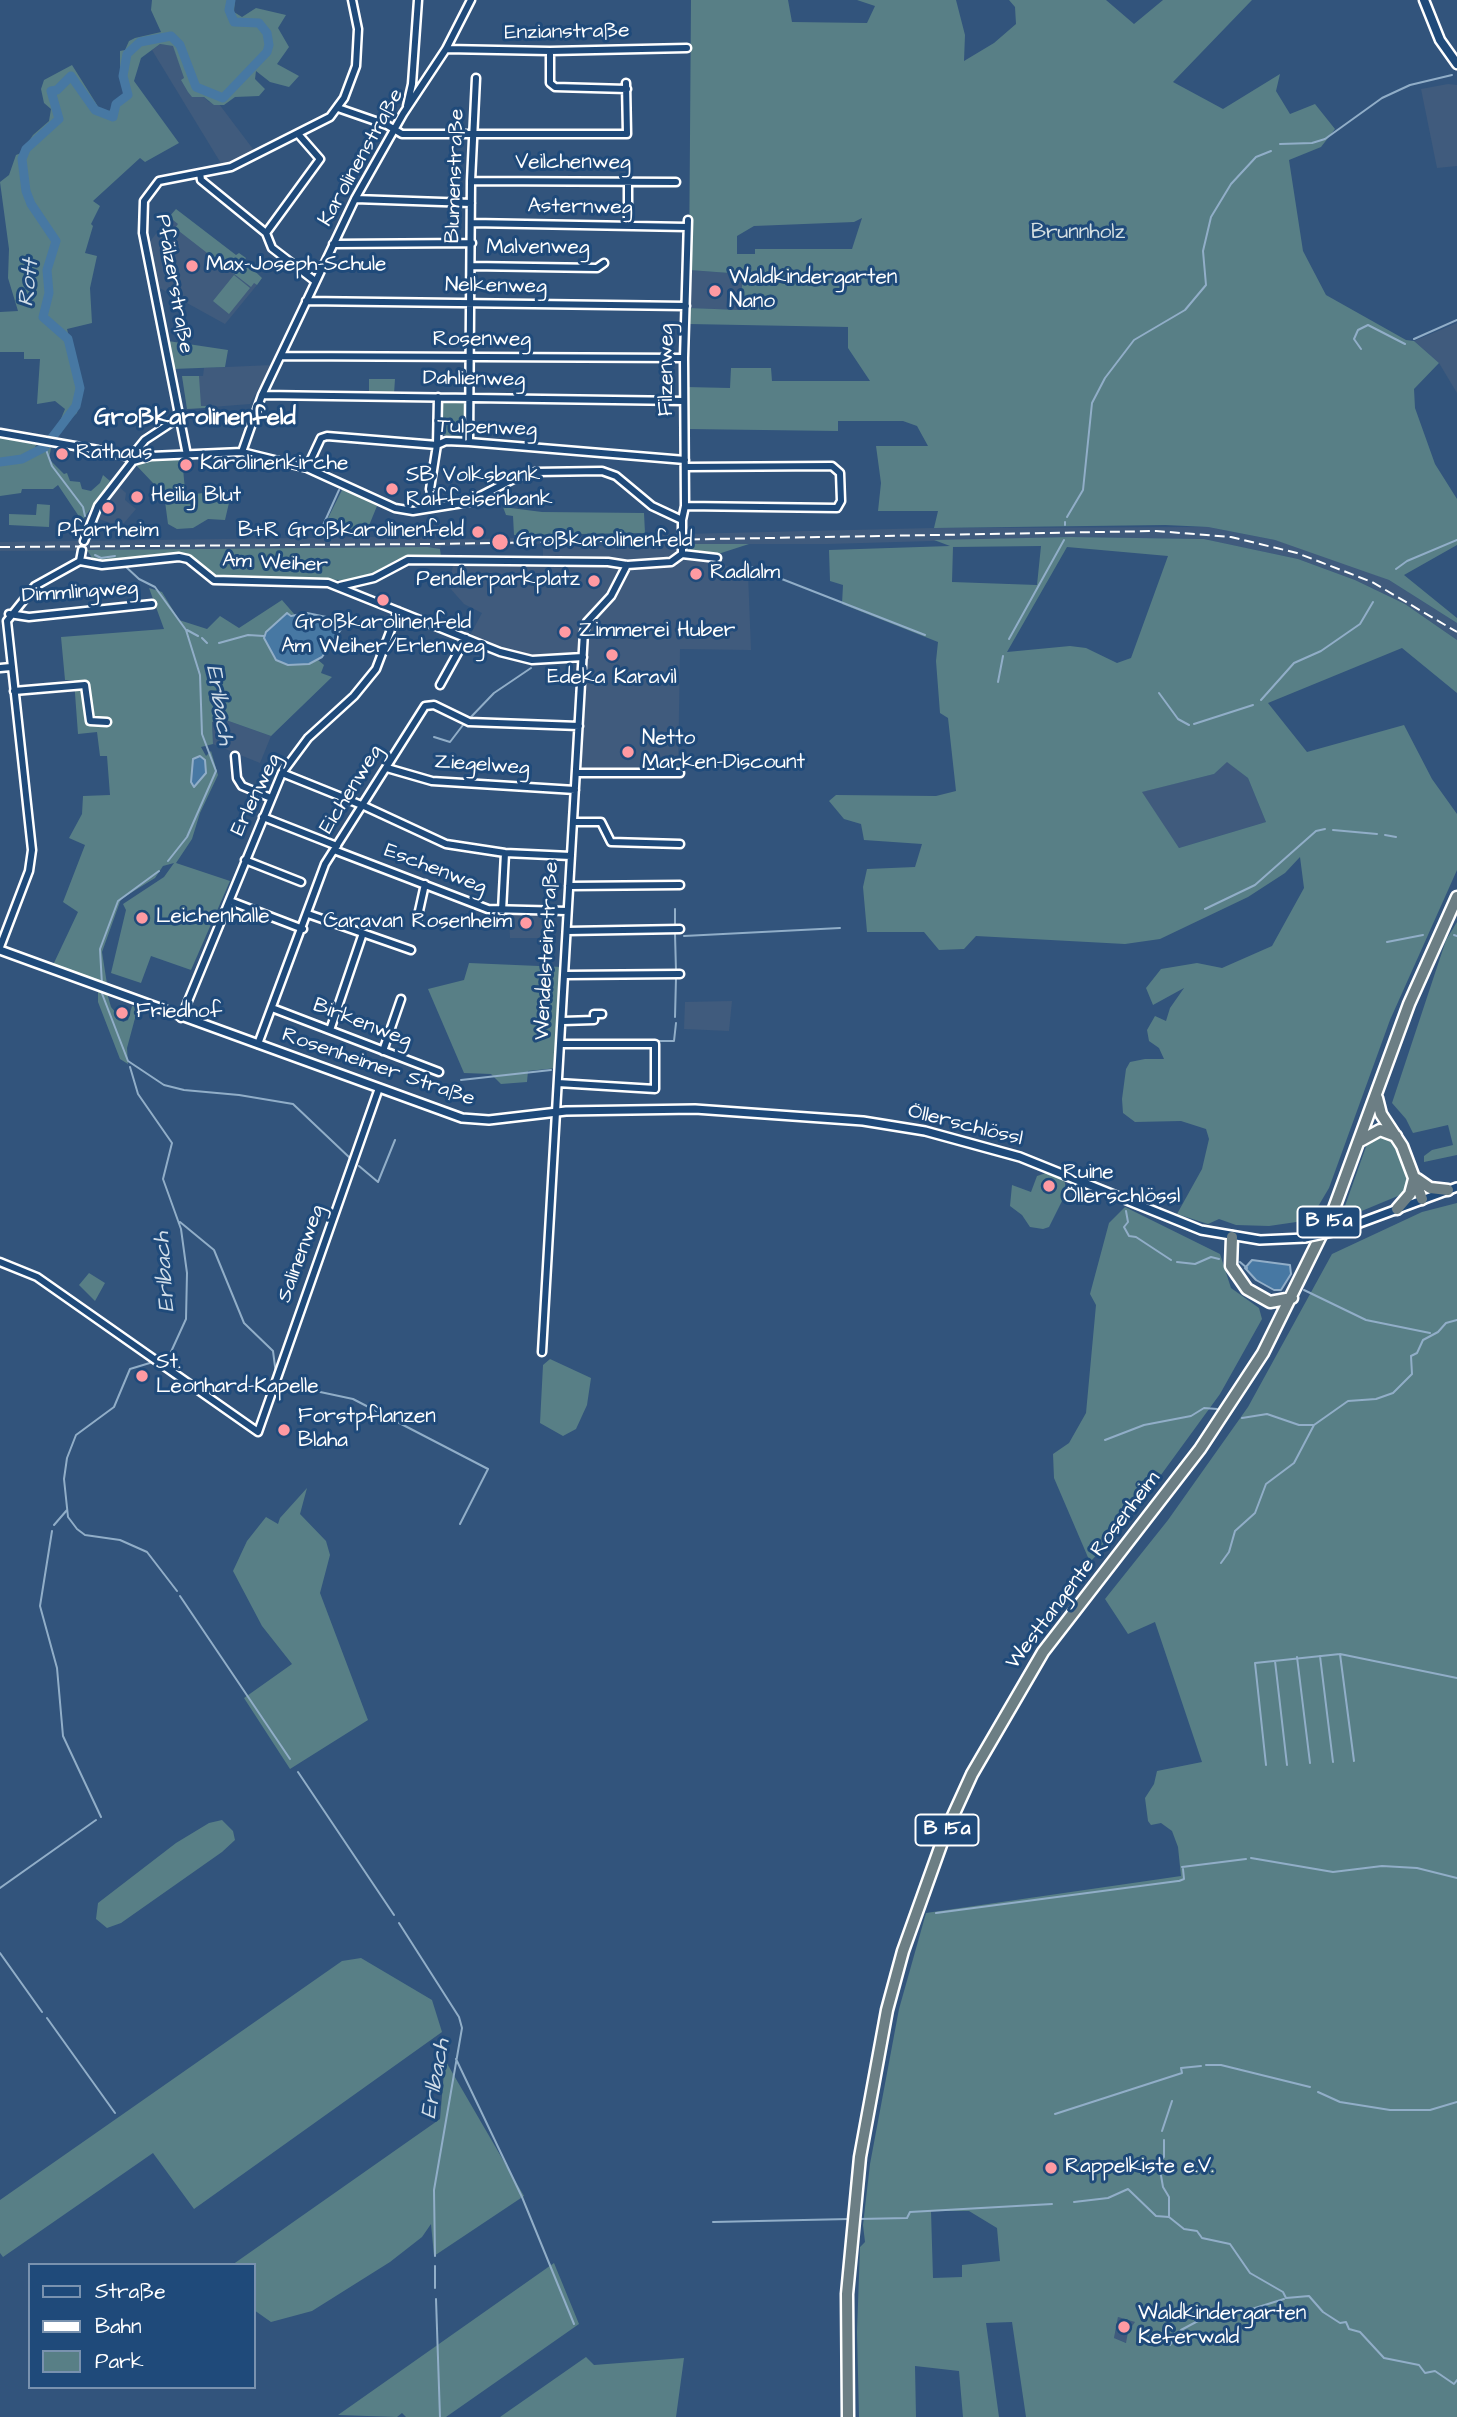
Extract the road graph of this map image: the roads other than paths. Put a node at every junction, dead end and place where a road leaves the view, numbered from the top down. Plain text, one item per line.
1 (352, 0) edge
2 (418, 0) edge
3 (471, 0) edge
4 (1423, 0) edge
5 (687, 48) dead end
6 (446, 49) junction
7 (551, 51) junction
8 (1457, 64) edge
9 (476, 78) dead end
10 (338, 108) junction
11 (403, 114) junction
12 (394, 131) junction
13 (475, 132) junction
14 (299, 135) junction
15 (200, 173) junction
16 (471, 181) junction
17 (628, 182) junction
18 (676, 182) dead end
19 (355, 199) junction
20 (471, 203) junction
21 (472, 223) junction
22 (687, 224) joint
23 (628, 226) junction
24 (266, 233) junction
25 (472, 243) junction
26 (333, 244) junction
27 (604, 263) dead end
28 (471, 267) junction
29 (315, 281) junction
30 (306, 301) junction
31 (470, 304) junction
32 (686, 306) junction
33 (281, 356) junction
34 (684, 358) junction
35 (470, 359) junction
36 (262, 395) junction
37 (438, 397) junction
38 (470, 397) junction
39 (684, 401) junction
40 (180, 417) junction
41 (0, 433) edge
42 (469, 442) junction
43 (437, 445) junction
44 (242, 452) junction
45 (187, 455) junction
46 (133, 461) junction
47 (685, 463) junction
48 (307, 468) junction
49 (685, 506) junction
50 (435, 507) junction
51 (682, 520) junction
52 (84, 541) dead end
53 (82, 550) dead end
54 (682, 554) junction
55 (717, 558) dead end
56 (80, 561) junction
57 (627, 565) junction
58 (340, 586) junction
59 (152, 604) dead end
60 (398, 611) junction
61 (5, 619) edge
62 (466, 638) junction
63 (583, 657) junction
64 (11, 667) junction
65 (0, 668) edge
66 (440, 685) dead end
67 (14, 691) junction
68 (107, 722) dead end
69 (579, 726) junction
70 (235, 756) dead end
71 (387, 768) junction
72 (680, 772) dead end
73 (282, 773) junction
74 (577, 773) junction
75 (575, 790) junction
76 (271, 798) junction
77 (364, 806) junction
78 (263, 817) junction
79 (574, 822) junction
80 (680, 844) dead end
81 (335, 848) junction
82 (505, 853) junction
83 (571, 856) junction
84 (245, 860) junction
85 (302, 883) dead end
86 (425, 884) junction
87 (680, 885) dead end
88 (569, 886) junction
89 (1457, 897) edge
90 (230, 901) junction
91 (502, 911) junction
92 (567, 911) junction
93 (308, 914) junction
94 (417, 920) dead end
95 (303, 929) junction
96 (680, 929) dead end
97 (566, 931) junction
98 (363, 933) junction
99 (0, 949) edge
100 (411, 950) dead end
101 (680, 974) dead end
102 (565, 975) junction
103 (401, 999) dead end
104 (272, 1008) junction
105 (602, 1014) dead end
106 (181, 1018) junction
107 (563, 1021) junction
108 (330, 1030) junction
109 (258, 1044) junction
110 (561, 1044) junction
111 (383, 1051) junction
112 (439, 1072) dead end
113 (558, 1083) junction
114 (379, 1088) junction
115 (1377, 1093) junction
116 (555, 1111) junction
117 (802, 1115) joint
118 (1396, 1136) junction
119 (1359, 1142) junction
120 (1414, 1175) junction
121 (1453, 1188) edge
122 (1422, 1199) junction
123 (1397, 1209) junction
124 (1232, 1237) junction
125 (0, 1262) edge
126 (1292, 1298) junction
127 (1270, 1302) junction
128 (1279, 1324) junction
129 (542, 1352) dead end
130 (848, 2417) edge

1 - 10 street, Pfälzerstraße
2 - 11 street
3 - 6 street, Karolinenstraße
4 - 8 main road
5 - 7 street, Enzianstraße
6 - 7 street, Enzianstraße
6 - 11 street, Karolinenstraße
7 - 13 street
9 - 13 street, Blumenstraße
10 - 12 street
10 - 14 street, Pfälzerstraße
11 - 12 street, Karolinenstraße
12 - 13 street
12 - 19 street, Karolinenstraße
13 - 16 street, Blumenstraße
14 - 15 street, Pfälzerstraße
14 - 24 street
15 - 24 street
15 - 40 street, Pfälzerstraße
16 - 17 street, Veilchenweg
16 - 20 street, Blumenstraße
17 - 18 street, Veilchenweg
17 - 23 street
19 - 20 street
19 - 26 street, Karolinenstraße
20 - 21 street, Blumenstraße
21 - 23 street, Asternweg
21 - 25 street, Blumenstraße
22 - 23 street, Asternweg
22 - 32 street, Filzenweg
24 - 29 street
25 - 26 street
25 - 28 street, Blumenstraße
26 - 29 street, Karolinenstraße
27 - 28 street, Malvenweg
28 - 31 street, Blumenstraße
29 - 30 street, Karolinenstraße
30 - 31 street, Nelkenweg
30 - 33 street, Karolinenstraße
31 - 32 street, Nelkenweg
31 - 35 street, Blumenstraße
32 - 34 street, Filzenweg
33 - 35 street, Rosenweg
33 - 36 street, Karolinenstraße
34 - 35 street, Rosenweg
34 - 39 street, Filzenweg
35 - 38 street, Blumenstraße
36 - 37 street, Dahlienweg
36 - 44 street, Karolinenstraße
37 - 38 street, Dahlienweg
37 - 43 street
38 - 39 street, Dahlienweg
38 - 42 street, Blumenstraße
39 - 47 street, Filzenweg
40 - 45 street, Pfälzerstraße
40 - 46 street
41 - 46 street
42 - 43 street, Tulpenweg
42 - 47 street, Tulpenweg
43 - 48 street, Tulpenweg
43 - 50 street
44 - 45 street
44 - 48 street
45 - 46 street
46 - 52 street
47 - 49 street, Filzenweg
47 - 49 street, Tulpenweg
48 - 50 street
49 - 51 street, Filzenweg
50 - 51 street
51 - 54 street
53 - 56 street
54 - 55 street
54 - 57 street
56 - 58 street, Am Weiher
56 - 61 street
57 - 58 street
57 - 63 street, Wendelsteinstraße
58 - 60 street, Am Weiher
59 - 61 street, Dimmlingweg
60 - 62 street, Am Weiher
60 - 73 street, Erlenweg
61 - 64 street
62 - 63 street, Am Weiher
62 - 66 street
63 - 69 street, Wendelsteinstraße
64 - 65 street
64 - 67 street
67 - 68 street
67 - 99 street
69 - 71 street, Eichenweg
69 - 74 street, Wendelsteinstraße
70 - 76 street
71 - 75 street, Ziegelweg
71 - 77 street, Eichenweg
72 - 74 street
73 - 76 street, Erlenweg
73 - 77 street
74 - 75 street, Wendelsteinstraße
75 - 79 street, Wendelsteinstraße
76 - 78 street, Erlenweg
77 - 81 street, Eichenweg
77 - 82 street
78 - 81 street, Eschenweg
78 - 84 street, Erlenweg
79 - 80 street
79 - 83 street, Wendelsteinstraße
81 - 86 street, Eschenweg
81 - 93 street, Eichenweg
82 - 83 street
82 - 91 street
83 - 88 street, Wendelsteinstraße
84 - 85 street
84 - 90 street, Erlenweg
86 - 91 street, Eschenweg
86 - 94 street
87 - 88 street
88 - 92 street, Wendelsteinstraße
89 - 115 highway, B 15a
90 - 95 street
90 - 106 street, Erlenweg
91 - 92 street, Eschenweg
92 - 97 street, Wendelsteinstraße
93 - 95 street, Eichenweg
93 - 98 street
95 - 104 street, Eichenweg
96 - 97 street
97 - 102 street, Wendelsteinstraße
98 - 100 street
98 - 108 street
99 - 106 street, Rosenheimer Straße
101 - 102 street
102 - 107 street, Wendelsteinstraße
103 - 111 street
104 - 108 street, Birkenweg
104 - 109 street, Eichenweg
105 - 107 street
106 - 109 street, Rosenheimer Straße
107 - 110 street, Wendelsteinstraße
108 - 111 street, Birkenweg
109 - 114 street, Rosenheimer Straße
110 - 113 street, Wendelsteinstraße
110 - 113 street
111 - 112 street, Birkenweg
113 - 116 street, Wendelsteinstraße
114 - 116 street, Rosenheimer Straße
114 - 125 street, Salinenweg
115 - 118 highway
115 - 119 highway, B 15a
116 - 117 street, Rosenheimer Straße
116 - 129 street, Wendelsteinstraße
117 - 124 street, Öllerschlössl
118 - 119 highway
118 - 120 highway
119 - 126 highway, Westtangente Rosenheim / B 15a
120 - 121 highway
120 - 122 highway
120 - 123 highway
121 - 122 street, Öllerschlössl
122 - 123 street, Öllerschlössl
123 - 124 street, Öllerschlössl, bridge
124 - 127 highway
126 - 127 highway
126 - 128 highway, Westtangente Rosenheim / B 15a
127 - 128 highway
128 - 130 highway, Westtangente Rosenheim / B 15a

